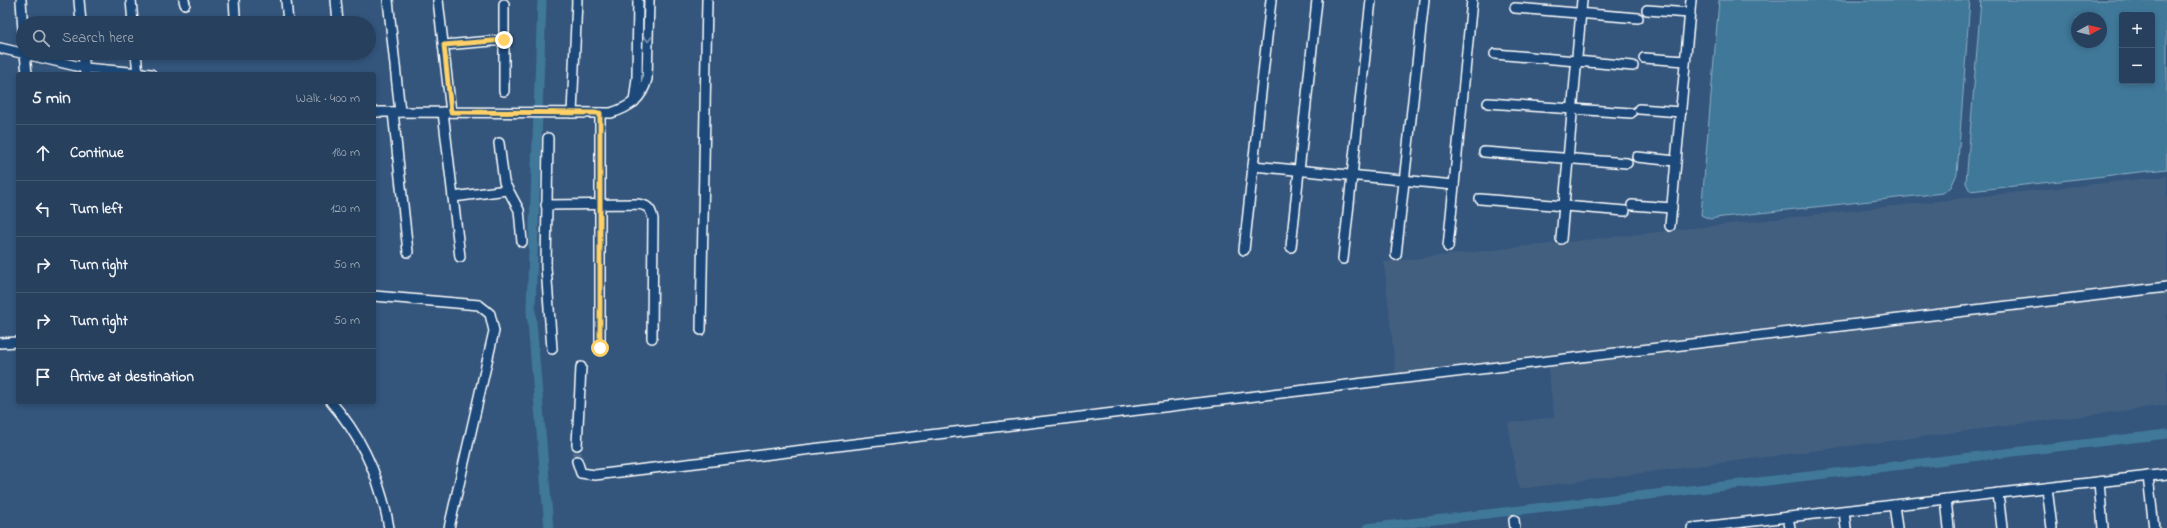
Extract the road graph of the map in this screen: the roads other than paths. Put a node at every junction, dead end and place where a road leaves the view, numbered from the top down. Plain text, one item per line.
1 (20, 0) edge
2 (79, 0) edge
3 (131, 0) edge
4 (234, 0) edge
5 (286, 0) edge
6 (336, 0) edge
7 (388, 0) edge
8 (438, 0) edge
9 (577, 0) edge
10 (638, 0) edge
11 (649, 0) edge
12 (707, 0) edge
13 (1272, 0) edge
14 (1317, 0) edge
15 (1371, 0) edge
16 (1424, 0) edge
17 (1472, 0) edge
18 (1582, 0) edge
19 (1691, 0) edge
20 (504, 4) dead end
21 (1515, 8) dead end
22 (1647, 10) dead end
23 (1581, 13) junction
24 (1690, 13) junction
25 (235, 15) dead end
26 (22, 16) edge
27 (80, 16) edge
28 (132, 16) edge
29 (287, 16) edge
30 (337, 16) edge
31 (1638, 18) dead end
32 (504, 40) junction
33 (444, 45) junction
34 (0, 48) edge
35 (16, 51) edge
36 (1495, 54) dead end
37 (1644, 58) dead end
38 (26, 60) edge
39 (48, 60) edge
40 (84, 60) edge
41 (137, 60) edge
42 (1577, 61) junction
43 (1685, 61) junction
44 (1633, 66) dead end
45 (85, 71) edge
46 (27, 72) edge
47 (112, 72) edge
48 (138, 72) edge
49 (504, 91) dead end
50 (634, 102) junction
51 (1488, 102) dead end
52 (1573, 109) junction
53 (376, 112) edge
54 (397, 112) junction
55 (447, 112) junction
56 (572, 112) junction
57 (1681, 112) junction
58 (600, 113) junction
59 (548, 138) dead end
60 (498, 143) dead end
61 (1484, 152) dead end
62 (1637, 157) dead end
63 (1568, 158) junction
64 (1676, 161) junction
65 (1627, 162) dead end
66 (1253, 166) junction
67 (1299, 170) junction
68 (1352, 175) junction
69 (1404, 180) junction
70 (1454, 185) junction
71 (507, 190) junction
72 (453, 197) junction
73 (1480, 199) dead end
74 (600, 204) junction
75 (546, 205) junction
76 (1564, 206) junction
77 (1672, 208) junction
78 (1670, 226) dead end
79 (1561, 238) dead end
80 (522, 242) dead end
81 (1291, 247) dead end
82 (1448, 247) dead end
83 (1244, 250) dead end
84 (408, 252) dead end
85 (1396, 255) dead end
86 (460, 257) dead end
87 (1343, 259) dead end
88 (2167, 287) edge
89 (376, 296) edge
90 (701, 330) dead end
91 (652, 338) dead end
92 (16, 342) edge
93 (0, 343) edge
94 (600, 348) dead end
95 (552, 349) dead end
96 (581, 367) dead end
97 (333, 404) edge
98 (577, 445) tunnel mouth
99 (577, 462) dead end
100 (2167, 474) edge
101 (2148, 476) junction
102 (2099, 482) junction
103 (2047, 488) junction
104 (1998, 493) junction
105 (1946, 499) junction
106 (1894, 505) junction
107 (1844, 511) junction
108 (1788, 517) junction
109 (1742, 525) edge
110 (389, 528) edge
111 (449, 528) edge
112 (1692, 528) edge
113 (1790, 528) edge
114 (1846, 528) edge
115 (1897, 528) edge
116 (1949, 528) edge
117 (2002, 528) edge
118 (2052, 528) edge
119 (2103, 528) edge
120 (2154, 528) edge

1 - 26 street
2 - 27 street
3 - 28 street
4 - 25 street
5 - 29 street
6 - 30 street
7 - 54 street
8 - 33 street
9 - 56 street
10 - 50 street
11 -> 50 street
12 - 90 street
13 - 66 street
14 - 67 street
15 - 68 street
16 - 69 street
17 - 70 street
18 - 23 street
19 - 24 street
20 - 32 street
21 - 23 street
22 - 24 street
23 - 31 street
23 - 42 street
24 - 43 street
32 - 33 street
32 - 49 street
33 - 55 street
34 - 35 street
36 - 42 street
37 - 43 street
38 - 46 street
39 - 45 street
40 - 45 street
41 - 48 street
42 - 44 street
42 - 52 street
43 - 57 street
45 - 47 street
50 - 58 street
51 - 52 street
52 - 57 street
52 - 63 street
53 - 54 street
54 - 55 street
54 - 84 street
55 - 56 street
55 - 72 street
56 - 58 street
57 - 64 street
58 - 74 street
59 - 75 street
60 - 71 street
61 - 63 street
62 - 64 street
63 - 65 street
63 - 76 street
64 - 77 street
66 - 67 street
66 - 83 street
67 - 68 street
67 - 81 street
68 - 69 street
68 - 87 street
69 - 70 street
69 - 85 street
70 - 82 street
71 - 72 street
71 - 80 street
72 - 86 street
73 - 76 street
74 - 75 street
74 - 91 street
74 - 94 street
75 - 95 street
76 - 77 street
76 - 79 street
77 - 78 street
88 - 99 street
89 - 111 street
92 - 93 street
96 - 98 street
97 - 110 street
100 - 101 street
101 - 102 street
101 - 120 street
102 - 103 street
102 - 119 street
103 - 104 street
103 - 118 street
104 - 105 street
104 - 117 street
105 - 106 street
105 - 116 street
106 - 107 street
106 - 115 street
107 - 108 street
107 - 114 street
108 - 109 street
108 - 113 street
109 - 112 street

